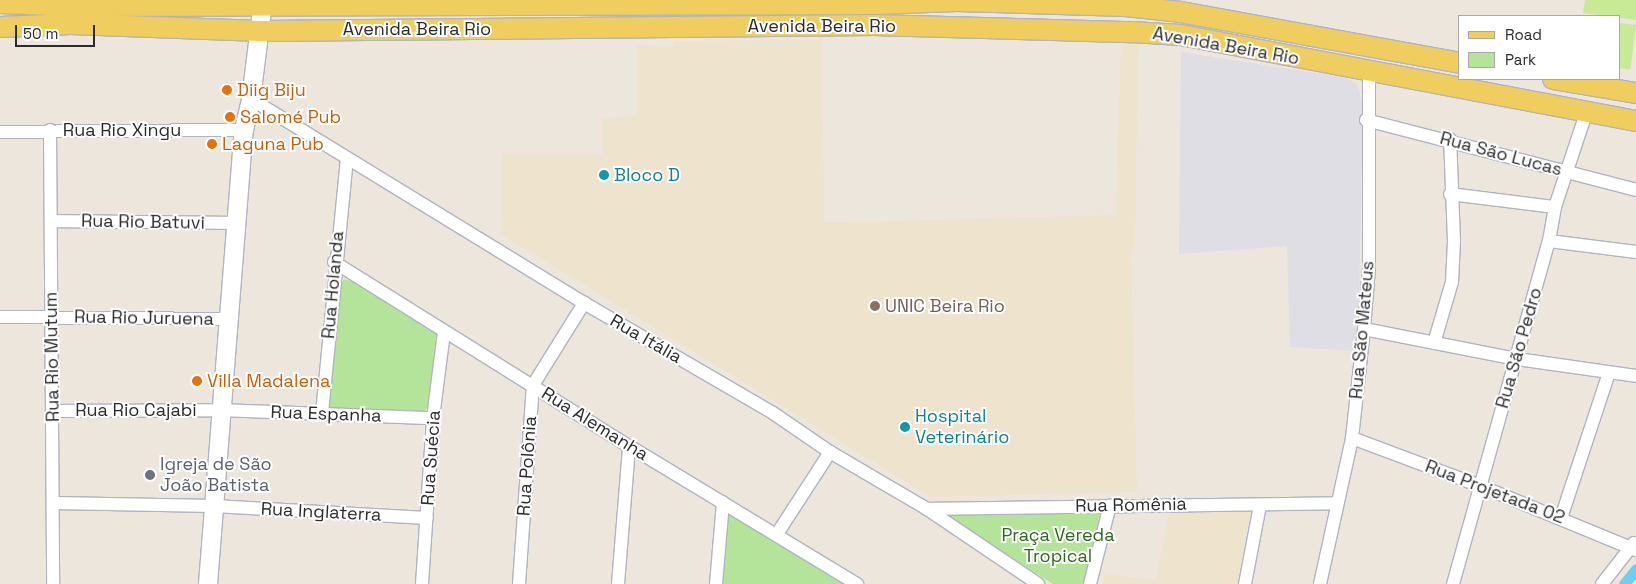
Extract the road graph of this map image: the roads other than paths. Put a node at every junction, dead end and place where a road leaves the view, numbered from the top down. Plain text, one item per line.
1 (957, 0) edge
2 (988, 2) junction
3 (0, 3) edge
4 (263, 3) junction
5 (512, 3) junction
6 (75, 15) junction
7 (0, 27) edge
8 (949, 27) junction
9 (513, 28) junction
10 (979, 28) junction
11 (261, 30) junction
12 (1451, 62) edge
13 (1369, 72) junction
14 (1559, 80) edge
15 (1610, 88) junction
16 (1636, 93) edge
17 (251, 99) junction
18 (1591, 113) junction
19 (1366, 120) junction
20 (1636, 120) edge
21 (50, 130) junction
22 (244, 130) junction
23 (0, 132) edge
24 (1450, 140) junction
25 (347, 158) junction
26 (1566, 171) junction
27 (1636, 190) edge
28 (1450, 194) junction
29 (1555, 207) junction
30 (51, 221) junction
31 (236, 223) junction
32 (1549, 240) junction
33 (1636, 252) edge
34 (334, 262) junction
35 (584, 303) junction
36 (0, 317) edge
37 (50, 318) junction
38 (228, 319) junction
39 (1364, 329) junction
40 (444, 332) junction
41 (1434, 343) junction
42 (1516, 359) junction
43 (1609, 373) junction
44 (1636, 376) edge
45 (533, 386) junction
46 (220, 410) junction
47 (53, 411) junction
48 (322, 414) junction
49 (433, 418) junction
50 (1352, 438) junction
51 (629, 446) junction
52 (830, 452) junction
53 (1478, 485) junction
54 (723, 502) junction
55 (54, 503) junction
56 (1335, 503) junction
57 (1110, 505) junction
58 (1260, 505) junction
59 (214, 506) junction
60 (927, 509) junction
61 (427, 518) junction
62 (1561, 518) junction
63 (777, 534) junction
64 (1634, 546) edge
65 (53, 584) edge
66 (208, 584) edge
67 (422, 584) edge
68 (519, 584) edge
69 (618, 584) edge
70 (716, 584) edge
71 (857, 584) edge
72 (1032, 584) edge
73 (1090, 584) edge
74 (1245, 584) edge
75 (1320, 584) edge
76 (1453, 584) edge
77 (1602, 584) edge

1 - 2 main road, Avenida Beira Rio
1 - 5 main road, Avenida Beira Rio
1 - 8 main road
2 - 10 main road
2 - 12 main road, Avenida Beira Rio
3 - 6 main road, Avenida Beira Rio
4 - 5 main road, Avenida Beira Rio
4 - 6 main road, Avenida Beira Rio
4 - 11 main road
5 - 9 main road
6 - 7 main road, Avenida Beira Rio
6 - 11 main road, Avenida Beira Rio
8 - 9 main road, Avenida Beira Rio
8 - 10 main road, Avenida Beira Rio
9 - 11 main road, Avenida Beira Rio
10 - 13 main road, Avenida Beira Rio
11 - 17 main road
12 - 13 main road
13 - 18 main road, Avenida Beira Rio
13 - 19 street, Rua São Mateus
14 - 15 main road
15 - 16 main road
15 - 18 main road
17 - 22 main road
17 - 25 street, Rua Itália
18 - 20 main road, Avenida Beira Rio
18 - 26 street, Rua São Pedro
19 - 24 street, Rua São Lucas
19 - 39 street, Rua São Mateus
21 - 22 street, Rua Rio Xingu
21 - 23 street, Rua Rio Xingu
21 - 30 street, Rua Rio Mutum
22 - 31 main road
24 - 26 street, Rua São Lucas
24 - 28 street
25 - 34 street, Rua Holanda
25 - 35 street, Rua Itália
26 - 27 street, Rua São Lucas
26 - 29 street, Rua São Pedro
28 - 29 street
28 - 41 street
29 - 32 street, Rua São Pedro
30 - 31 street, Rua Rio Batuvi
30 - 37 street, Rua Rio Mutum
31 - 38 main road
32 - 33 street
32 - 42 street, Rua São Pedro
34 - 40 street, Rua Alemanha
34 - 48 street, Rua Holanda
35 - 45 street, Rua Polônia
35 - 52 street, Rua Itália
36 - 37 street, Rua Rio Juruena
37 - 38 street, Rua Rio Juruena
37 - 47 street, Rua Rio Mutum
38 - 46 main road
39 - 41 street
39 - 50 street, Rua São Mateus
40 - 45 street, Rua Alemanha
40 - 49 street, Rua Suécia
41 - 42 street
42 - 43 street
42 - 53 street, Rua São Pedro
43 - 44 street
43 - 62 street
45 - 51 street, Rua Alemanha
45 - 68 street, Rua Polônia
46 - 47 street, Rua Rio Cajabi
46 - 48 street, Rua Espanha
46 - 59 main road
47 - 55 street, Rua Rio Mutum
48 - 49 street, Rua Espanha
49 - 61 street, Rua Suécia
50 - 53 street, Rua Projetada 02
50 - 56 street, Rua São Mateus
51 - 54 street, Rua Alemanha
51 - 69 street
52 - 60 street, Rua Itália
52 - 63 street
53 - 62 street, Rua Projetada 02
53 - 76 street, Rua São Pedro
54 - 63 street, Rua Alemanha
54 - 70 street
55 - 59 street, Rua Inglaterra
55 - 65 street, Rua Rio Mutum
56 - 58 street, Rua Romênia
56 - 75 street, Rua São Mateus
57 - 58 street, Rua Romênia
57 - 60 street, Rua Romênia
57 - 73 street
58 - 74 street
59 - 61 street, Rua Inglaterra
59 - 66 main road
60 - 72 street, Rua Itália
61 - 67 street, Rua Suécia
62 - 64 street, Rua Projetada 02
63 - 71 street, Rua Alemanha
64 - 77 street

